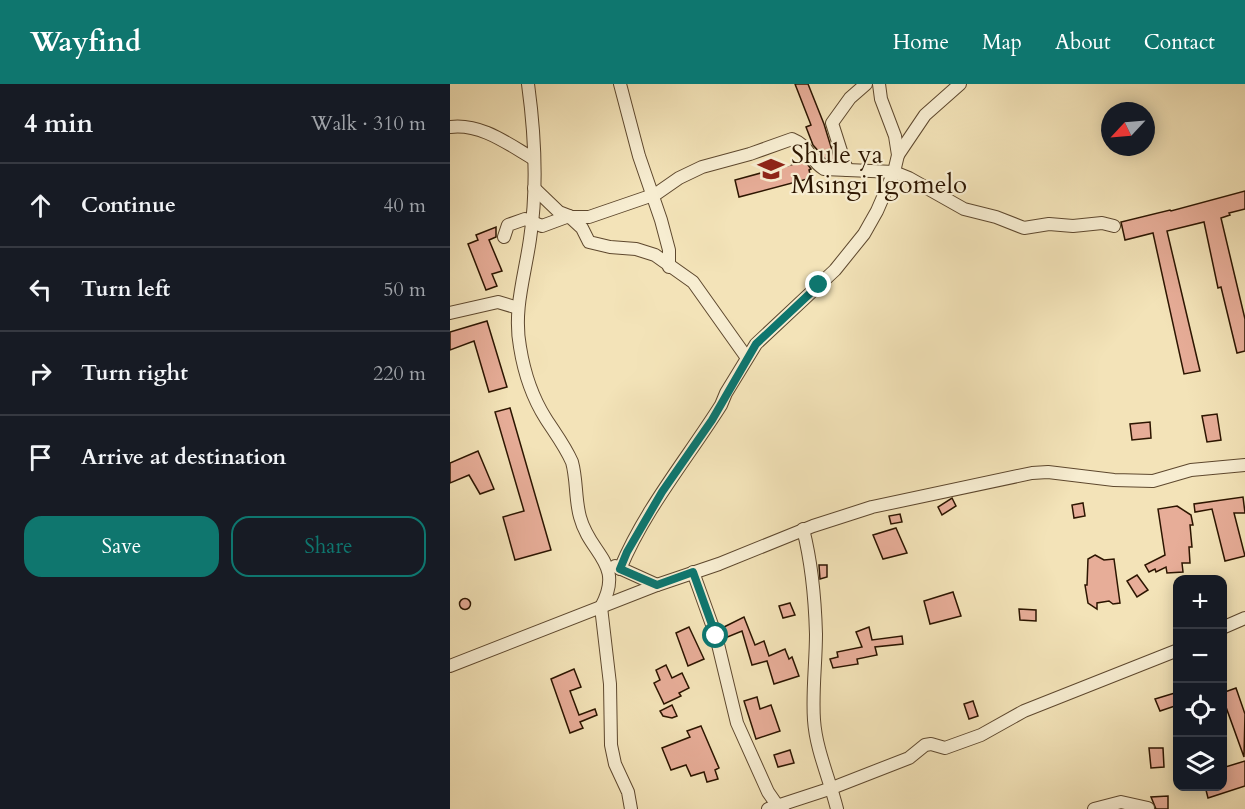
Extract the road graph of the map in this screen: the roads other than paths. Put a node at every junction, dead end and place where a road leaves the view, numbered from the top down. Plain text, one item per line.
1 (528, 84) edge
2 (620, 84) edge
3 (866, 84) edge
4 (879, 84) edge
5 (960, 84) edge
6 (450, 127) edge
7 (898, 155) junction
8 (534, 159) junction
9 (847, 170) junction
10 (894, 172) junction
11 (534, 188) junction
12 (653, 195) junction
13 (570, 216) junction
14 (532, 222) junction
15 (1114, 226) dead end
16 (504, 237) dead end
17 (669, 267) junction
18 (518, 308) junction
19 (450, 313) edge
20 (747, 358) junction
21 (1245, 465) edge
22 (803, 529) junction
23 (605, 562) junction
24 (620, 569) junction
25 (693, 572) junction
26 (657, 585) junction
27 (601, 607) junction
28 (1245, 618) edge
29 (1227, 626) edge
30 (1173, 652) edge
31 (450, 666) edge
32 (832, 788) junction
33 (777, 808) edge
34 (1148, 808) edge
35 (631, 809) edge
36 (837, 809) edge
37 (1094, 809) edge

1 - 8 street
2 - 12 street
3 - 9 street
4 - 7 street
5 - 7 street
6 - 8 street
7 - 10 street
8 - 11 street
9 - 10 street
9 - 12 street
10 - 15 street
10 - 20 street
11 - 13 street
11 - 14 street
12 - 13 street
12 - 17 street
13 - 14 street
13 - 17 street
14 - 16 street
14 - 18 street
17 - 20 street
18 - 19 street
18 - 23 street
20 - 24 street
21 - 22 street
22 - 25 street
22 - 32 street
23 - 24 street
23 - 27 street
24 - 26 street
25 - 26 street
25 - 33 street
26 - 27 street
27 - 31 street
27 - 35 street
28 - 29 street
30 - 32 street
32 - 33 street
32 - 36 street
34 - 37 street

